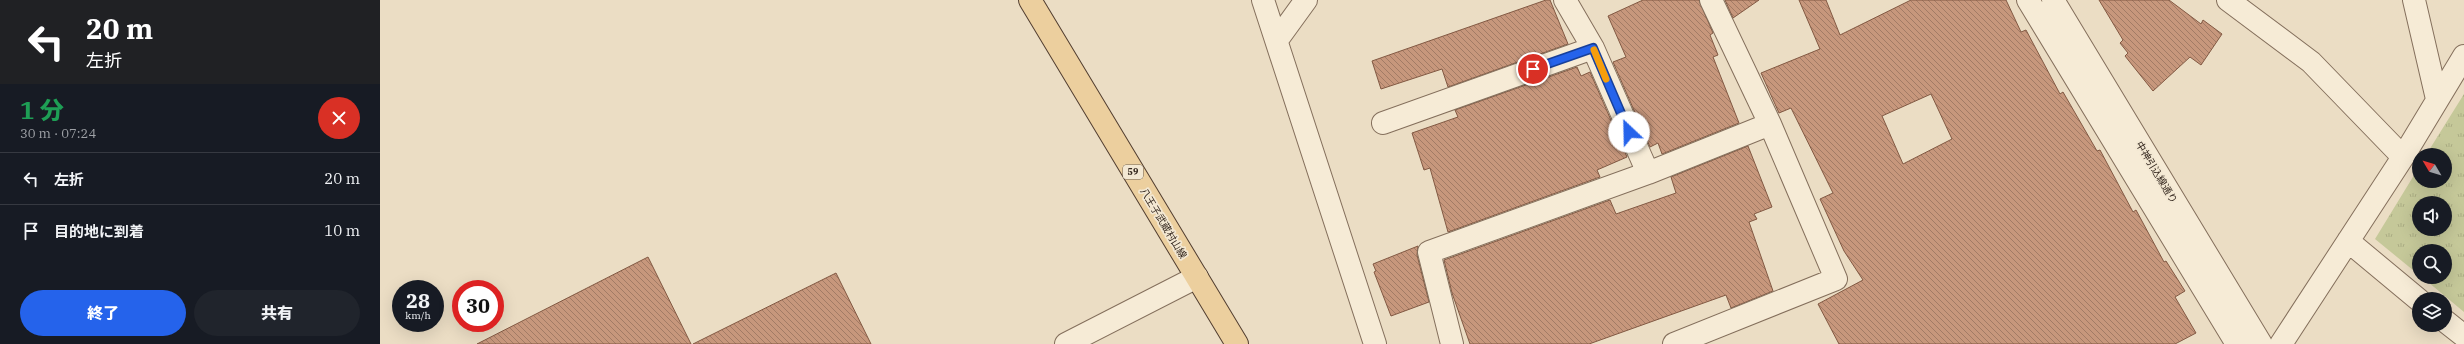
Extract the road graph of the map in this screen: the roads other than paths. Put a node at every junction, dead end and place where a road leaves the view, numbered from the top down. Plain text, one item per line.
1 (1030, 0) edge
2 (1263, 0) edge
3 (1306, 0) edge
4 (1565, 0) edge
5 (1711, 0) edge
6 (2028, 0) edge
7 (2053, 0) edge
8 (2228, 0) edge
9 (2414, 0) edge
10 (1277, 40) junction
11 (1593, 48) junction
12 (2464, 56) edge
13 (2437, 99) junction
14 (1383, 124) dead end
15 (1770, 124) junction
16 (2403, 157) junction
17 (1648, 173) junction
18 (2348, 242) junction
19 (1197, 277) junction
20 (2412, 294) edge
21 (2452, 327) edge
22 (2464, 336) edge
23 (2228, 341) edge
24 (1066, 344) edge
25 (1237, 344) edge
26 (1375, 344) edge
27 (1452, 344) edge
28 (1674, 344) edge
29 (2261, 344) edge
30 (2281, 344) edge

1 - 19 main road, 八王子武蔵村山線 / 59
2 - 10 street
3 - 10 street
4 - 11 street
5 - 15 street
6 - 23 street
7 - 29 street, 中神引込線通り
8 - 16 street
9 - 13 street
10 - 26 street
11 - 14 street
11 - 17 street
12 - 13 street
13 - 16 street
15 - 17 street
15 - 28 street
16 - 18 street
17 - 27 street
18 - 20 street
18 - 30 street
19 - 24 street
19 - 25 main road, 八王子武蔵村山線 / 59
21 - 22 street

